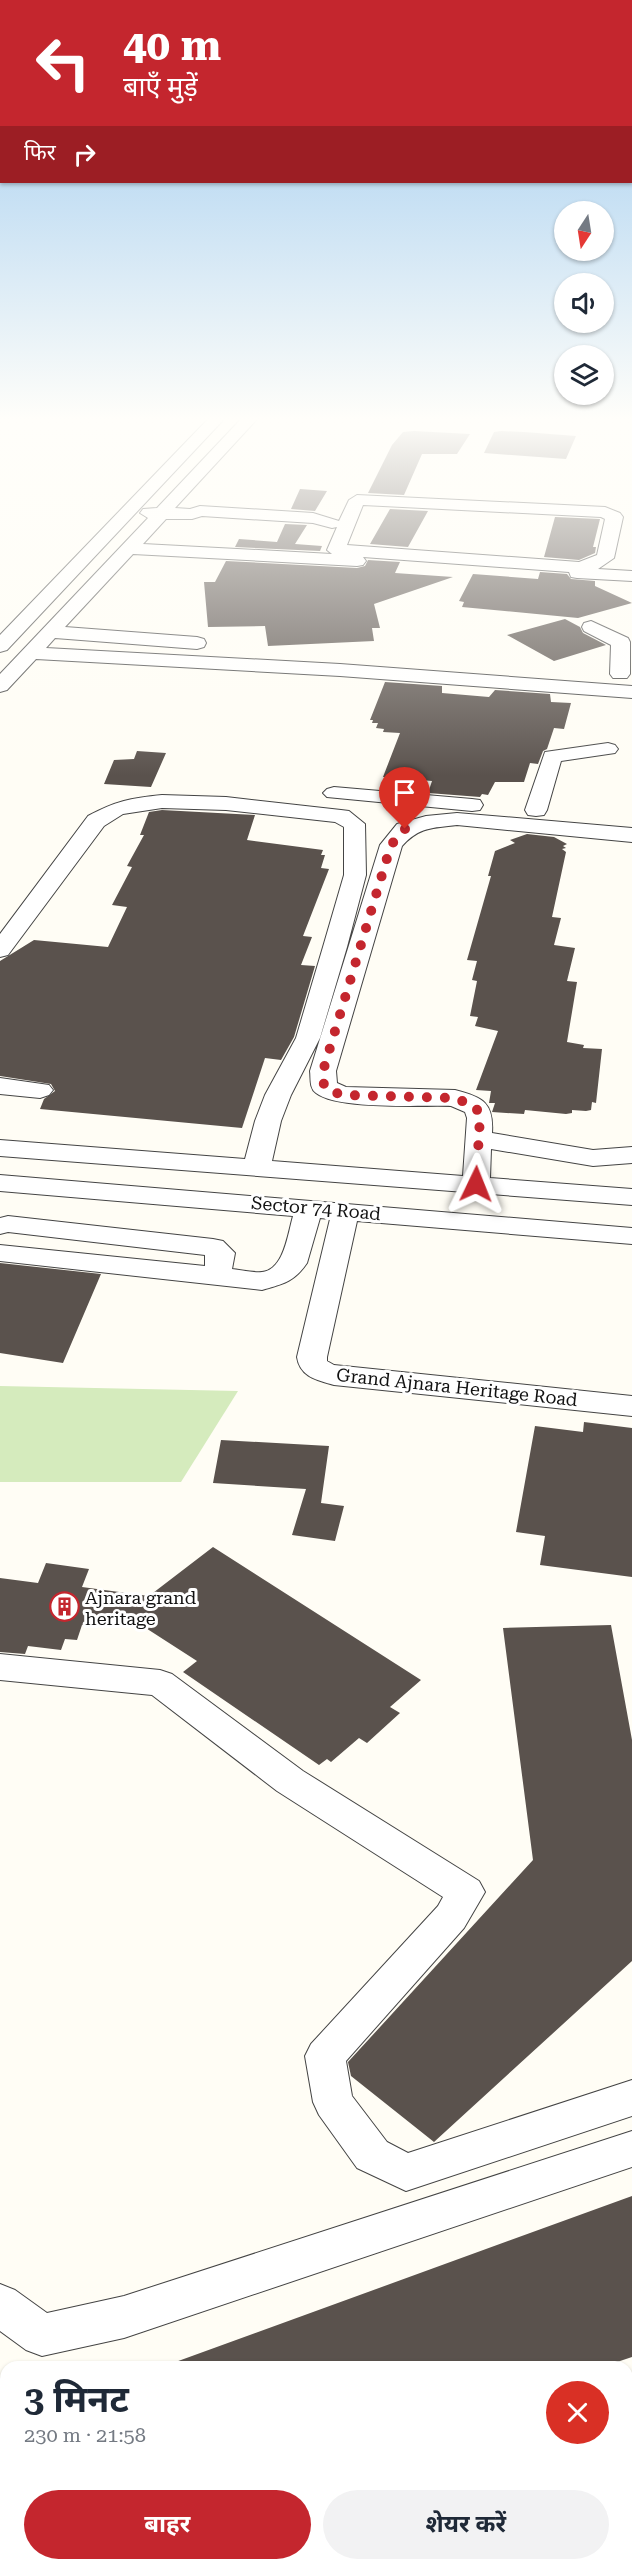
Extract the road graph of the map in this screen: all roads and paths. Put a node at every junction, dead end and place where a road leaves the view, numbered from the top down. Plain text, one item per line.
1 (106, 537) edge
2 (138, 537) edge
3 (337, 537) edge
4 (610, 537) edge
5 (128, 549) junction
6 (579, 567) junction
7 (632, 570) edge
8 (632, 576) edge
9 (591, 627) dead end
10 (50, 632) junction
11 (0, 646) edge
12 (30, 653) junction
13 (8, 670) edge
14 (626, 675) edge
15 (0, 686) edge
16 (632, 692) edge
17 (608, 749) dead end
18 (334, 793) dead end
19 (536, 810) junction
20 (632, 816) edge
21 (632, 836) edge
22 (0, 950) edge
23 (0, 1086) edge
24 (40, 1090) dead end
25 (478, 1139) junction
26 (0, 1148) edge
27 (632, 1155) edge
28 (257, 1166) junction
29 (0, 1183) edge
30 (476, 1184) junction
31 (632, 1197) edge
32 (309, 1208) junction
33 (346, 1211) junction
34 (0, 1226) edge
35 (632, 1236) edge
36 (0, 1253) edge
37 (293, 1263) junction
38 (333, 1267) junction
39 (217, 1277) junction
40 (632, 1406) edge
41 (0, 1667) edge
42 (632, 2098) edge
43 (632, 2149) edge
44 (0, 2305) edge

1 - 11 street
2 - 5 street
3 - 6 street
4 - 6 street
5 - 8 street
5 - 10 street
6 - 7 street
9 - 14 street
10 - 12 street
10 - 14 street
12 - 13 street
12 - 16 street
13 - 15 street
17 - 19 street
18 - 19 street
19 - 20 street
21 - 25 street
22 - 28 street
23 - 24 street
25 - 27 street
25 - 30 street
26 - 28 street, Sector 74 Road
28 - 30 street, Sector 74 Road
29 - 32 street, Sector 74 Road
30 - 31 street, Sector 74 Road
32 - 33 street, Sector 74 Road
32 - 37 street
33 - 35 street, Sector 74 Road
33 - 38 street, Grand Ajnara Heritage Road
34 - 39 street
36 - 39 street
37 - 38 street
37 - 39 street
38 - 40 street, Grand Ajnara Heritage Road
41 - 42 street
43 - 44 street

